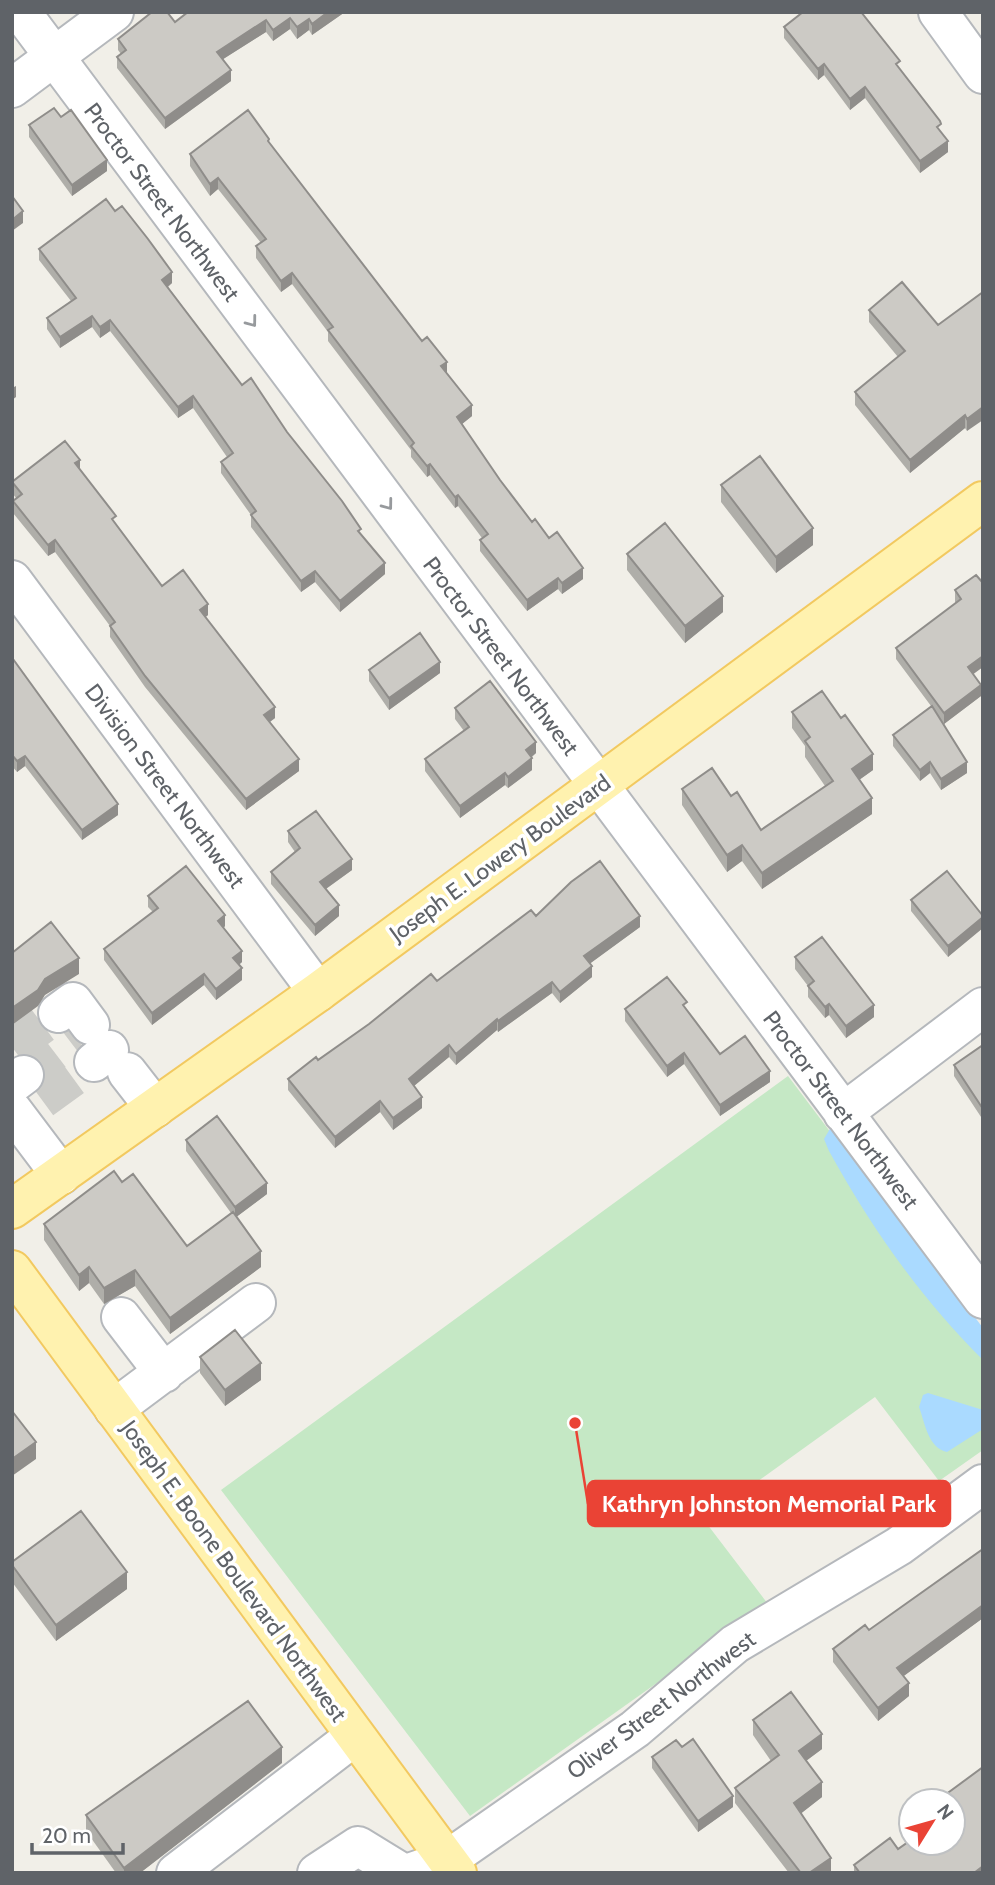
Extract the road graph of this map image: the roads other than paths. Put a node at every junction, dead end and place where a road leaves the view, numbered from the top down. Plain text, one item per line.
1 (21, 12) edge
2 (114, 12) edge
3 (939, 12) edge
4 (54, 57) junction
5 (983, 74) edge
6 (12, 88) edge
7 (983, 501) edge
8 (12, 580) edge
9 (598, 786) junction
10 (318, 992) junction
11 (983, 1007) edge
12 (96, 1044) dead end
13 (22, 1097) edge
14 (155, 1108) junction
15 (843, 1113) junction
16 (61, 1175) junction
17 (12, 1209) edge
18 (12, 1270) edge
19 (983, 1299) edge
20 (256, 1303) dead end
21 (121, 1317) dead end
22 (164, 1373) junction
23 (114, 1409) junction
24 (983, 1484) edge
25 (355, 1736) junction
26 (452, 1866) edge
27 (176, 1873) edge
28 (317, 1873) edge
29 (402, 1873) edge
30 (409, 1873) edge

1 - 4 street, Proctor Street Northwest
2 - 4 street
3 - 5 street
4 - 6 street
4 -> 9 street, Proctor Street Northwest
7 - 9 main road, Joseph E. Lowery Boulevard
8 - 10 street, Division Street Northwest
9 - 10 main road, Joseph E. Lowery Boulevard
9 - 15 street, Proctor Street Northwest
10 - 14 main road, Joseph E. Lowery Boulevard
11 - 15 street
12 - 14 street
13 - 16 street
14 - 16 main road, Joseph E. Lowery Boulevard
15 - 19 street, Proctor Street Northwest
16 - 17 main road, Joseph E. Lowery Boulevard
18 - 23 main road, Joseph E. Boone Boulevard Northwest
20 - 22 street
21 - 22 street
22 - 23 street
23 - 25 main road, Joseph E. Boone Boulevard Northwest
24 - 26 street, Oliver Street Northwest
25 - 26 main road, Joseph E. Boone Boulevard Northwest
25 - 27 street
26 - 30 street, Oliver Street Northwest
28 - 29 street

